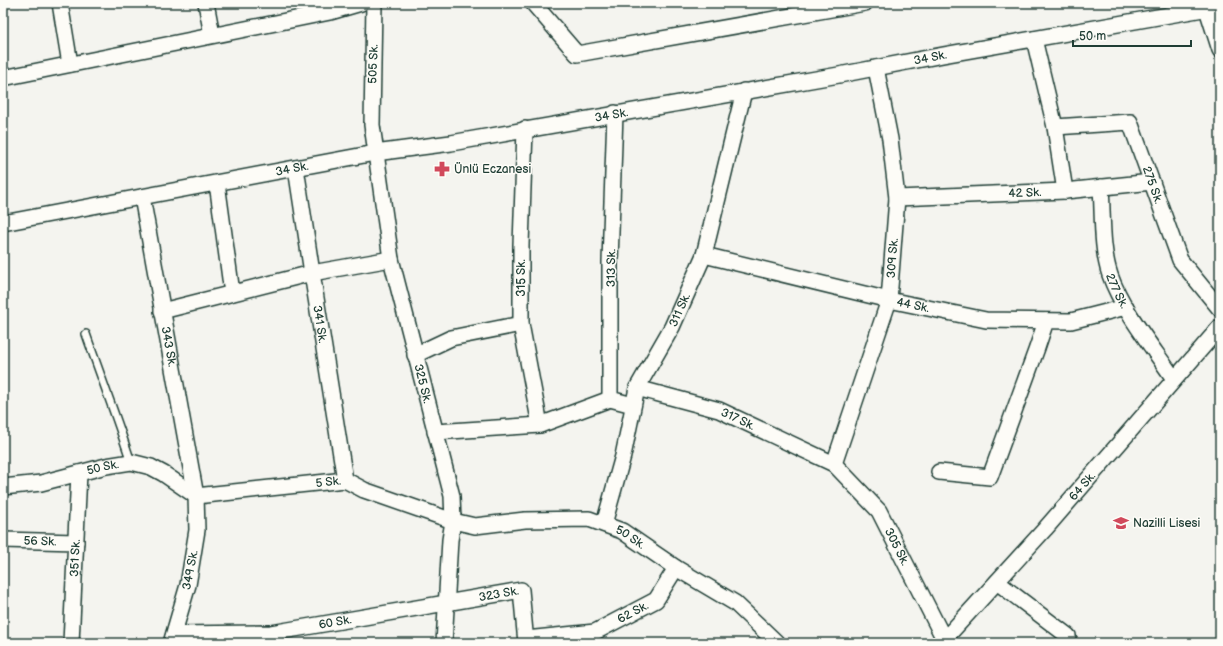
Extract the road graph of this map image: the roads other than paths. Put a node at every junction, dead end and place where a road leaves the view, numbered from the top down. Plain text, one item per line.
1 (60, 3) edge
2 (206, 3) edge
3 (361, 3) edge
4 (374, 3) edge
5 (533, 3) edge
6 (865, 3) edge
7 (1214, 8) edge
8 (212, 35) junction
9 (1034, 39) junction
10 (1220, 50) edge
11 (70, 64) junction
12 (876, 68) junction
13 (3, 78) edge
14 (744, 91) junction
15 (615, 113) junction
16 (372, 125) joint
17 (1055, 127) junction
18 (525, 130) junction
19 (375, 153) junction
20 (296, 168) junction
21 (1152, 182) junction
22 (217, 183) junction
23 (1101, 187) junction
24 (1065, 191) junction
25 (142, 197) junction
26 (897, 198) junction
27 (3, 223) edge
28 (704, 255) junction
29 (391, 259) junction
30 (312, 273) junction
31 (232, 292) junction
32 (889, 300) junction
33 (1126, 307) junction
34 (1220, 309) edge
35 (162, 311) junction
36 (1046, 320) junction
37 (521, 324) junction
38 (1220, 327) edge
39 (86, 334) dead end
40 (415, 355) junction
41 (1174, 379) junction
42 (637, 388) junction
43 (610, 399) junction
44 (633, 405) junction
45 (540, 425) junction
46 (435, 432) junction
47 (131, 462) junction
48 (834, 464) junction
49 (939, 472) dead end
50 (79, 473) junction
51 (346, 480) junction
52 (3, 487) edge
53 (196, 496) junction
54 (453, 521) junction
55 (604, 524) junction
56 (3, 540) edge
57 (76, 542) junction
58 (676, 568) junction
59 (997, 582) junction
60 (447, 602) junction
61 (172, 638) edge
62 (526, 641) edge
63 (942, 641) edge
64 (71, 643) edge
65 (444, 643) edge
66 (777, 643) edge
67 (1067, 643) edge

1 - 11 street
2 - 8 street
3 - 8 street
4 - 16 street, 505 Sk.
5 - 6 street
7 - 9 street, 34 Sk.
7 - 10 street
8 - 11 street
9 - 12 street, 34 Sk.
9 - 17 street
11 - 13 street
12 - 14 street, 34 Sk.
12 - 26 street, 309 Sk.
14 - 15 street, 34 Sk.
14 - 28 street, 311 Sk.
15 - 18 street, 34 Sk.
15 - 43 street, 313 Sk.
16 - 19 street, 325 Sk.
17 - 21 street, 275 Sk.
17 - 24 street
18 - 19 street, 34 Sk.
18 - 37 street, 315 Sk.
19 - 20 street, 34 Sk.
19 - 29 street, 325 Sk.
20 - 22 street, 34 Sk.
20 - 30 street, 341 Sk.
21 - 23 street, 42 Sk.
21 - 34 street, 275 Sk.
22 - 25 street, 34 Sk.
22 - 31 street
23 - 24 street, 42 Sk.
23 - 33 street, 277 Sk.
24 - 26 street, 42 Sk.
25 - 27 street, 34 Sk.
25 - 35 street, 343 Sk.
26 - 32 street, 309 Sk.
28 - 32 street, 44 Sk.
28 - 42 street, 311 Sk.
29 - 30 street
29 - 40 street, 325 Sk.
30 - 31 street
30 - 51 street, 341 Sk.
31 - 35 street
32 - 36 street, 44 Sk.
32 - 48 street, 309 Sk.
33 - 36 street, 44 Sk.
33 - 41 street, 277 Sk.
35 - 53 street, 343 Sk.
36 - 49 street
37 - 40 street
37 - 45 street, 315 Sk.
38 - 41 street, 64 Sk.
39 - 47 lane
40 - 46 street, 325 Sk.
41 - 59 street, 64 Sk.
42 - 44 street, 311 Sk.
42 - 48 street, 317 Sk.
43 - 44 street
43 - 45 street
44 - 55 street, 311 Sk.
45 - 46 street
46 - 54 street, 325 Sk.
47 - 50 street, 50 Sk.
47 - 53 street, 50 Sk.
48 - 63 street, 305 Sk.
50 - 52 street, 50 Sk.
50 - 57 street, 351 Sk.
51 - 53 street, 5 Sk.
51 - 54 street, 5 Sk.
53 - 61 street, 349 Sk.
54 - 55 street, 50 Sk.
54 - 60 street, 325 Sk.
55 - 58 street, 50 Sk.
56 - 57 street, 56 Sk.
57 - 64 street, 351 Sk.
58 - 62 street, 62 Sk.
58 - 66 street, 50 Sk.
59 - 63 street, 64 Sk.
59 - 67 street
60 - 61 street, 60 Sk.
60 - 62 street, 323 Sk.
60 - 65 street, 325 Sk.

